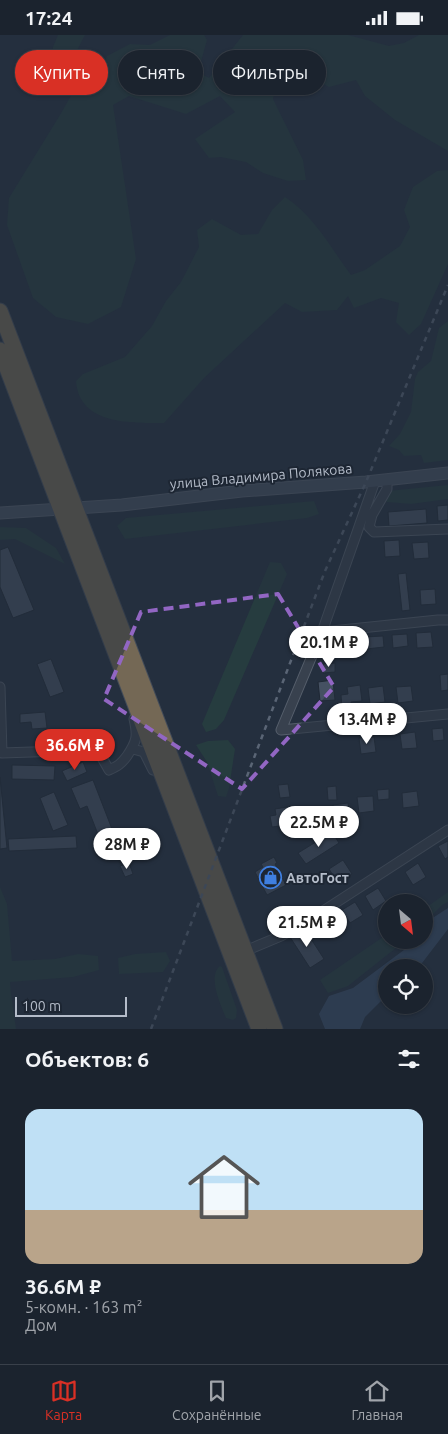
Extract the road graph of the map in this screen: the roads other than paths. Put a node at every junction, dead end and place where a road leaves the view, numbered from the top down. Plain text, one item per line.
1 (0, 311) edge
2 (0, 350) edge
3 (448, 473) edge
4 (381, 481) junction
5 (69, 508) junction
6 (0, 513) edge
7 (448, 529) edge
8 (448, 620) edge
9 (322, 632) junction
10 (0, 687) edge
11 (133, 699) junction
12 (448, 713) edge
13 (133, 749) junction
14 (1, 753) edge
15 (176, 810) junction
16 (448, 830) edge
17 (245, 951) junction
18 (259, 1029) edge
19 (274, 1029) edge

1 - 5 highway
2 - 5 highway
3 - 4 street, улица Владимира Полякова
4 - 5 street, улица Владимира Полякова
4 - 7 street
4 - 9 street
5 - 6 street, улица Владимира Полякова
5 - 11 highway
5 - 17 highway
8 - 9 street
9 - 12 street
10 - 14 street
11 - 13 street
11 - 15 highway
13 - 14 street
13 - 15 street
15 - 18 highway
16 - 17 street
17 - 19 highway

